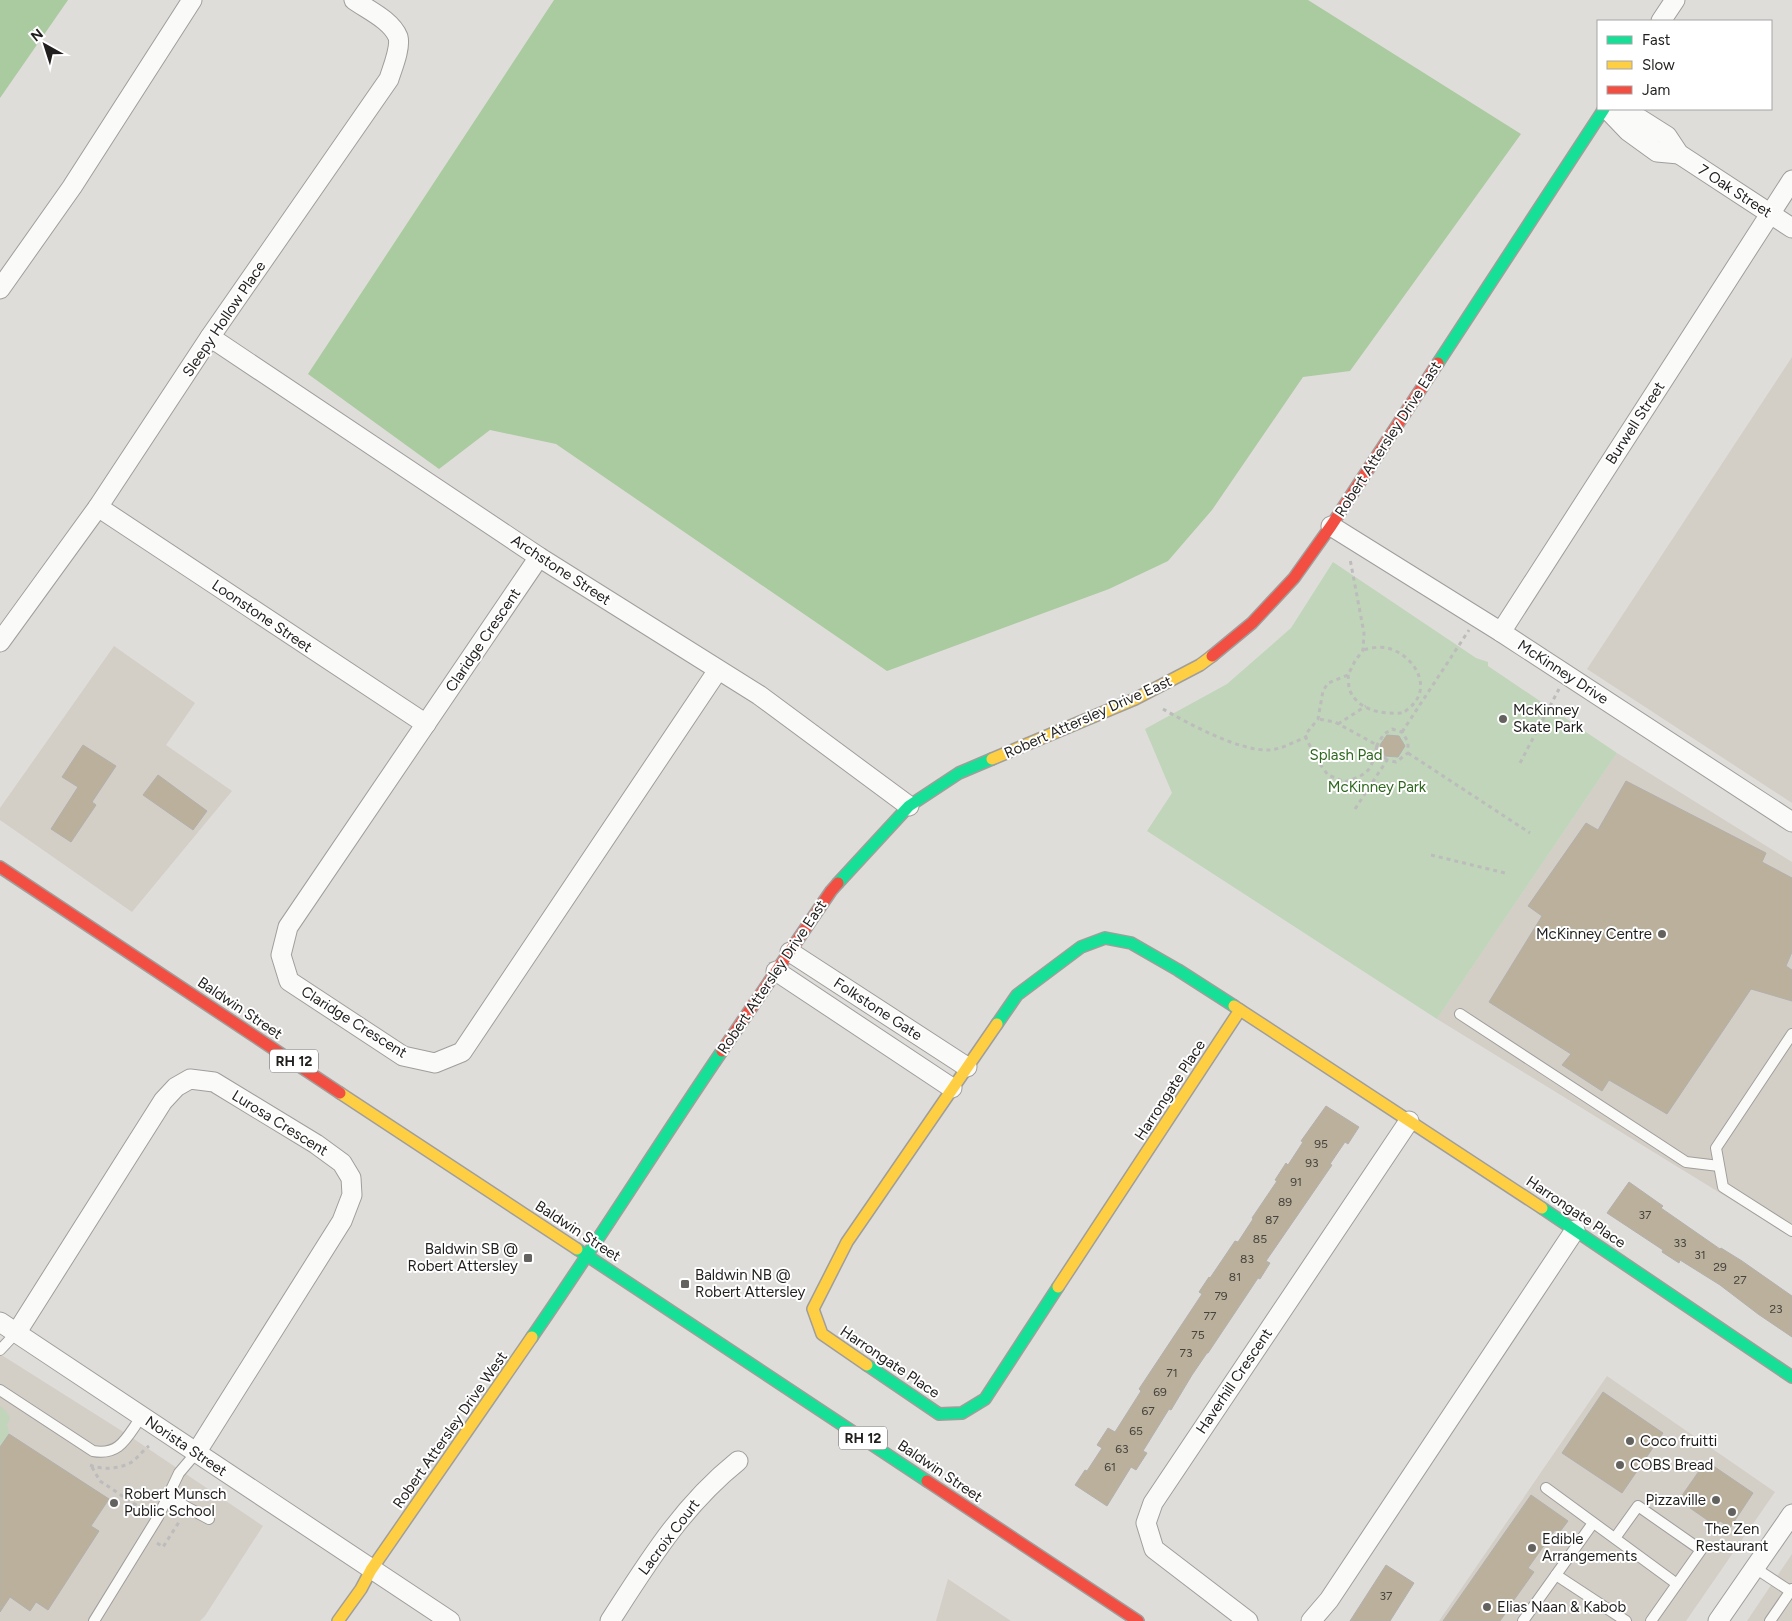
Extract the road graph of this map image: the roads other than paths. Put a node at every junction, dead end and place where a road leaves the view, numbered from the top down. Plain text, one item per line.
1 (192, 0) edge
2 (354, 0) edge
3 (1675, 0) edge
4 (1662, 20) edge
5 (1604, 110) edge
6 (1606, 110) edge
7 (1615, 110) edge
8 (1678, 154) junction
9 (1792, 180) edge
10 (1770, 214) junction
11 (1792, 228) edge
12 (0, 289) edge
13 (210, 338) junction
14 (98, 507) junction
15 (1331, 526) junction
16 (539, 557) junction
17 (1501, 632) junction
18 (0, 642) edge
19 (718, 670) junction
20 (426, 724) junction
21 (909, 806) junction
22 (1792, 822) edge
23 (0, 867) edge
24 (790, 952) junction
25 (776, 971) junction
26 (1240, 1010) junction
27 (1460, 1014) dead end
28 (1792, 1034) edge
29 (966, 1067) junction
30 (952, 1088) junction
31 (1409, 1121) junction
32 (1719, 1166) junction
33 (1576, 1230) junction
34 (1792, 1231) edge
35 (588, 1256) junction
36 (0, 1322) edge
37 (17, 1332) junction
38 (0, 1350) edge
39 (1792, 1377) edge
40 (0, 1390) edge
41 (142, 1416) junction
42 (196, 1453) junction
43 (738, 1461) dead end
44 (1546, 1488) dead end
45 (168, 1497) junction
46 (1792, 1514) edge
47 (209, 1519) dead end
48 (1593, 1522) junction
49 (1615, 1538) junction
50 (1755, 1568) junction
51 (371, 1570) junction
52 (1556, 1575) junction
53 (1677, 1584) junction
54 (1791, 1590) edge
55 (94, 1621) edge
56 (338, 1621) edge
57 (450, 1621) edge
58 (610, 1621) edge
59 (1138, 1621) edge
60 (1248, 1621) edge
61 (1310, 1621) edge
62 (1523, 1621) edge
63 (1626, 1621) edge
64 (1651, 1621) edge
65 (1718, 1621) edge
66 (1770, 1621) edge

1 - 12 street
2 - 13 street, Sleepy Hollow Place
3 - 4 street
5 - 15 street, Robert Attersley Drive East
6 - 8 street, 7 Oak Street
7 - 8 street, 7 Oak Street
8 - 10 street, 7 Oak Street
9 - 10 street, Burwell Street
10 - 11 street, 7 Oak Street
10 - 17 street, Burwell Street
13 - 14 street, Sleepy Hollow Place
13 - 16 street, Archstone Street
14 - 18 street, Sleepy Hollow Place
14 - 20 street, Loonstone Street
15 - 17 street, McKinney Drive
15 - 21 street, Robert Attersley Drive East
16 - 19 street, Archstone Street
16 - 20 street, Claridge Crescent
17 - 22 street, McKinney Drive
19 - 20 street, Claridge Crescent
19 - 21 street, Archstone Street
21 - 24 street, Robert Attersley Drive East
23 - 35 street, Baldwin Street / RH 12
24 - 25 street, Robert Attersley Drive East
24 - 29 street, Folkstone Gate
25 - 30 street, Folkstone Gate
25 - 35 street, Robert Attersley Drive East
26 - 29 street, Harrongate Place
26 - 30 street, Harrongate Place
26 - 31 street, Harrongate Place
27 - 32 lane
28 - 32 lane
29 - 30 street, Harrongate Place
31 - 33 street, Harrongate Place
31 - 60 street, Haverhill Crescent
32 - 34 lane
33 - 39 street, Harrongate Place
33 - 61 street
35 - 51 street, Robert Attersley Drive West
35 - 59 street, Baldwin Street / RH 12
36 - 37 street, Norista Street
37 - 38 lane
37 - 41 street, Norista Street
37 - 42 street, Lurosa Crescent
40 - 41 lane
41 - 42 street, Norista Street
42 - 45 lane
42 - 51 street, Norista Street
43 - 58 street, Lacroix Court
44 - 48 lane
45 - 47 lane
45 - 55 lane
46 - 50 street
48 - 49 lane
48 - 52 lane
49 - 53 lane
49 - 53 lane
50 - 54 lane
50 - 65 street
51 - 56 street, Robert Attersley Drive West
51 - 57 street, Norista Street
52 - 62 lane
52 - 63 lane
53 - 64 lane
54 - 66 lane

